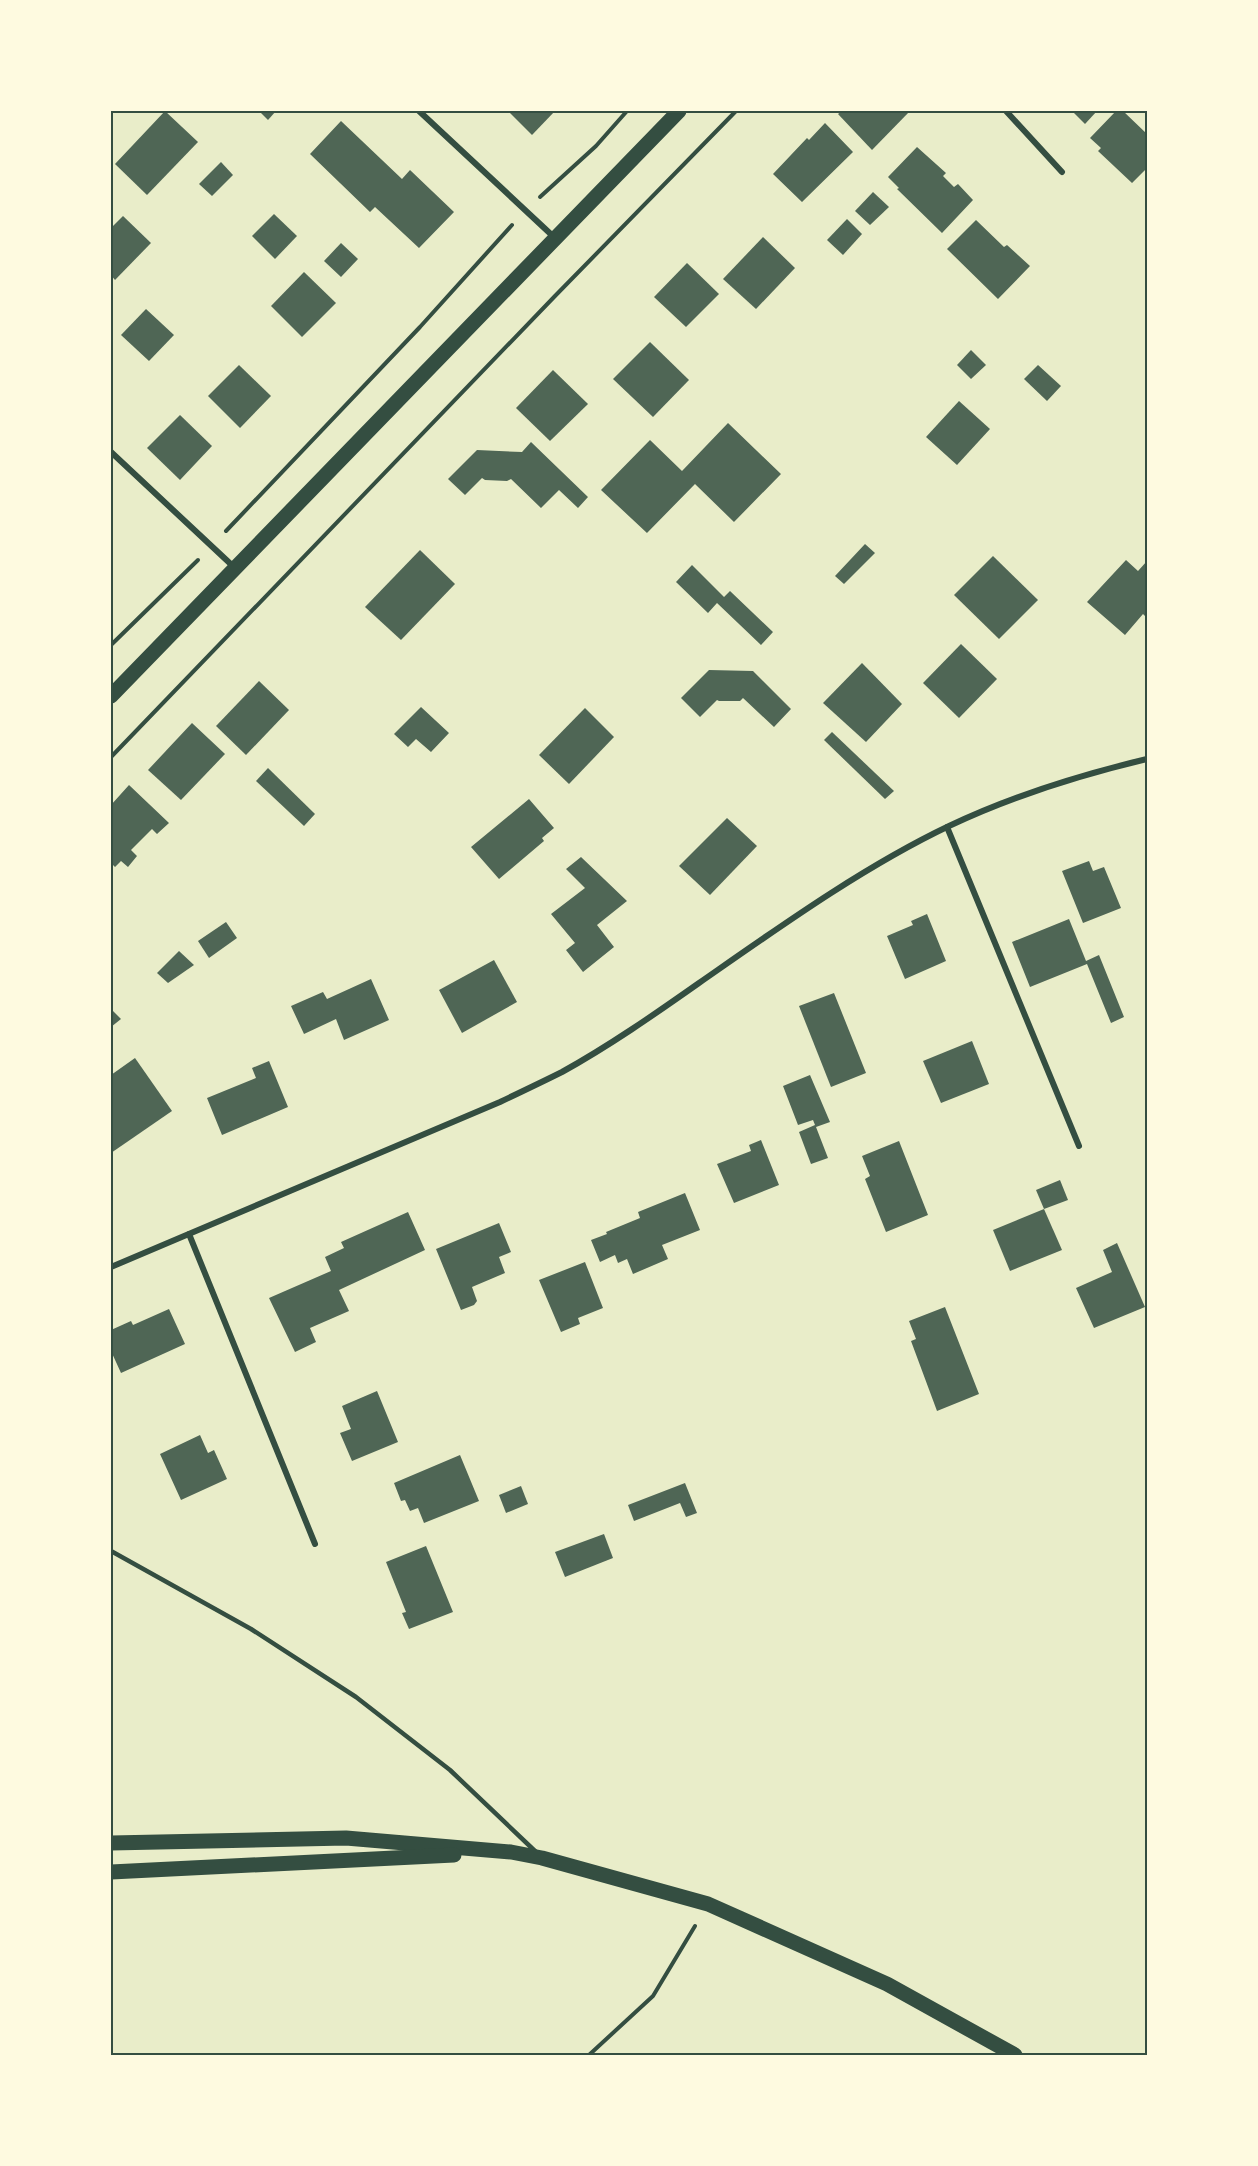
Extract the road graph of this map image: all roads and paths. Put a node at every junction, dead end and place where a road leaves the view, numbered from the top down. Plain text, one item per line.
1 (419, 111) edge
2 (627, 111) edge
3 (679, 111) edge
4 (736, 111) edge
5 (1006, 111) edge
6 (1062, 172) dead end
7 (525, 211) junction
8 (555, 238) junction
9 (111, 452) edge
10 (212, 546) junction
11 (235, 568) junction
12 (111, 645) edge
13 (111, 696) edge
14 (111, 757) edge
15 (1147, 759) edge
16 (947, 827) junction
17 (1079, 1146) dead end
18 (189, 1234) junction
19 (111, 1267) edge
20 (315, 1544) dead end
21 (111, 1551) edge
22 (112, 1844) edge
23 (511, 1852) junction
24 (543, 1858) junction
25 (111, 1872) edge
26 (708, 1904) junction
27 (589, 2055) edge
28 (1015, 2055) edge

1 - 7 street
2 - 7 path
3 - 8 main road
4 - 14 path
5 - 6 street
7 - 8 street
7 - 10 path
8 - 11 main road
9 - 10 street
10 - 11 street
10 - 12 path
11 - 13 main road
15 - 16 street
16 - 17 street
16 - 18 street
18 - 19 street
18 - 20 street
21 - 24 lane
22 - 23 main road
23 - 24 main road
23 - 25 main road
24 - 26 main road
26 - 27 path
26 - 28 main road

